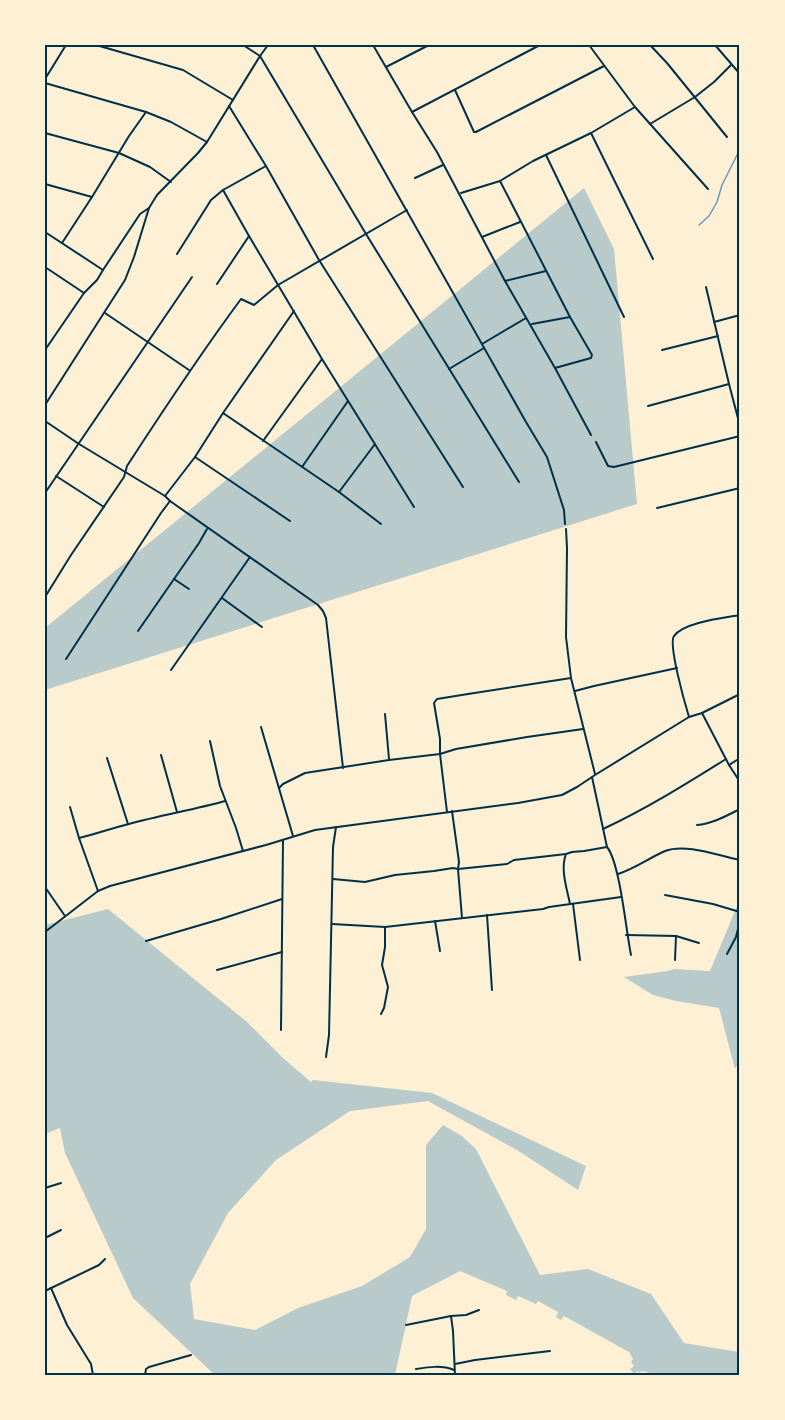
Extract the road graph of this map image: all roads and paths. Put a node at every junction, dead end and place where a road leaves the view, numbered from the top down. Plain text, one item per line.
1 (66, 45) edge
2 (96, 45) edge
3 (243, 45) edge
4 (268, 45) edge
5 (313, 45) edge
6 (373, 45) edge
7 (429, 45) edge
8 (540, 45) edge
9 (589, 45) edge
10 (650, 45) edge
11 (715, 45) edge
12 (260, 56) junction
13 (731, 65) junction
14 (604, 66) junction
15 (386, 67) junction
16 (740, 74) edge
17 (45, 81) edge
18 (455, 90) junction
19 (694, 97) junction
20 (233, 100) junction
21 (229, 106) junction
22 (635, 107) junction
23 (146, 112) junction
24 (412, 112) junction
25 (650, 124) junction
26 (45, 133) edge
27 (591, 133) junction
28 (727, 137) dead end
29 (207, 142) junction
30 (119, 153) junction
31 (546, 155) junction
32 (444, 165) junction
33 (266, 166) junction
34 (415, 178) dead end
35 (500, 181) junction
36 (171, 182) junction
37 (45, 184) edge
38 (708, 189) dead end
39 (223, 190) junction
40 (460, 194) junction
41 (92, 197) junction
42 (149, 208) junction
43 (407, 210) junction
44 (520, 222) junction
45 (45, 232) edge
46 (366, 234) junction
47 (249, 236) junction
48 (482, 237) junction
49 (62, 243) junction
50 (177, 254) dead end
51 (653, 259) dead end
52 (319, 260) junction
53 (45, 267) edge
54 (103, 270) junction
55 (546, 271) junction
56 (192, 277) dead end
57 (505, 281) junction
58 (217, 284) dead end
59 (278, 285) junction
60 (706, 287) dead end
61 (84, 293) junction
62 (294, 311) junction
63 (105, 314) junction
64 (740, 315) edge
65 (624, 316) dead end
66 (570, 317) junction
67 (526, 318) junction
68 (714, 322) junction
69 (530, 324) junction
70 (718, 336) junction
71 (148, 342) junction
72 (482, 344) junction
73 (484, 348) junction
74 (45, 350) edge
75 (662, 350) dead end
76 (322, 359) junction
77 (555, 368) junction
78 (449, 369) junction
79 (190, 370) junction
80 (729, 384) junction
81 (349, 400) junction
82 (45, 405) edge
83 (648, 406) dead end
84 (223, 413) junction
85 (45, 421) edge
86 (740, 426) edge
87 (591, 435) dead end
88 (740, 436) edge
89 (263, 441) junction
90 (596, 442) dead end
91 (79, 444) junction
92 (375, 444) junction
93 (195, 457) junction
94 (302, 467) junction
95 (126, 471) junction
96 (56, 476) junction
97 (519, 482) dead end
98 (463, 487) dead end
99 (740, 488) edge
100 (339, 492) junction
101 (45, 493) edge
102 (165, 496) junction
103 (170, 501) junction
104 (104, 507) junction
105 (414, 507) dead end
106 (657, 508) dead end
107 (290, 521) dead end
108 (565, 524) dead end
109 (381, 525) dead end
110 (208, 527) junction
111 (566, 529) dead end
112 (250, 558) junction
113 (174, 579) junction
114 (189, 589) dead end
115 (45, 597) edge
116 (222, 598) junction
117 (740, 615) edge
118 (262, 627) dead end
119 (138, 631) dead end
120 (66, 659) dead end
121 (677, 668) junction
122 (171, 670) dead end
123 (572, 678) junction
124 (575, 691) junction
125 (740, 694) edge
126 (702, 713) junction
127 (385, 714) dead end
128 (689, 717) junction
129 (261, 727) dead end
130 (583, 729) junction
131 (210, 741) dead end
132 (161, 754) dead end
133 (440, 754) junction
134 (107, 758) dead end
135 (740, 758) edge
136 (726, 759) junction
137 (389, 760) junction
138 (729, 765) junction
139 (343, 768) junction
140 (593, 776) junction
141 (740, 782) edge
142 (279, 788) junction
143 (225, 801) junction
144 (70, 807) dead end
145 (740, 808) edge
146 (452, 811) junction
147 (177, 812) junction
148 (447, 812) junction
149 (128, 824) junction
150 (697, 825) dead end
151 (336, 827) junction
152 (603, 829) junction
153 (293, 836) junction
154 (79, 838) junction
155 (283, 840) junction
156 (608, 847) junction
157 (243, 851) junction
158 (566, 854) junction
159 (740, 860) edge
160 (458, 869) junction
161 (617, 874) junction
162 (333, 879) junction
163 (45, 887) edge
164 (98, 891) junction
165 (665, 895) dead end
166 (621, 897) junction
167 (282, 899) junction
168 (572, 904) junction
169 (740, 912) edge
170 (487, 915) junction
171 (65, 916) junction
172 (462, 918) junction
173 (435, 921) junction
174 (740, 921) edge
175 (332, 924) junction
176 (385, 927) junction
177 (45, 932) edge
178 (626, 935) junction
179 (676, 936) junction
180 (146, 941) dead end
181 (699, 943) dead end
182 (440, 951) dead end
183 (282, 952) junction
184 (727, 954) dead end
185 (631, 955) dead end
186 (580, 960) dead end
187 (675, 960) dead end
188 (216, 970) dead end
189 (492, 990) dead end
190 (381, 1014) dead end
191 (281, 1030) dead end
192 (326, 1057) dead end
193 (61, 1183) dead end
194 (45, 1188) edge
195 (61, 1230) dead end
196 (45, 1238) edge
197 (105, 1259) dead end
198 (51, 1288) junction
199 (45, 1291) edge
200 (479, 1310) dead end
201 (451, 1316) junction
202 (406, 1325) dead end
203 (550, 1351) dead end
204 (191, 1355) dead end
205 (455, 1364) junction
206 (416, 1369) dead end
207 (454, 1371) junction
208 (93, 1375) edge
209 (145, 1375) edge
210 (455, 1375) edge

1 - 17 street
2 - 20 street
3 - 12 street
4 - 12 street
5 - 43 street
6 - 15 street
7 - 15 street
8 - 18 street
9 - 14 street
10 - 19 street
11 - 13 street
12 - 20 street
12 - 46 street
13 - 16 street
13 - 19 street
14 - 18 street
14 - 22 street
15 - 24 street
17 - 23 street
18 - 24 street
19 - 25 street
19 - 28 street
20 - 21 street
21 - 29 street
21 - 33 street
22 - 25 street
22 - 27 street
23 - 29 street
23 - 30 street
24 - 32 street
25 - 38 street
26 - 30 street
27 - 31 street
27 - 51 street
29 - 36 street
30 - 36 street
30 - 41 street
31 - 35 street
31 - 65 street
32 - 34 street
32 - 40 street
33 - 39 street
33 - 52 street
35 - 40 street
35 - 44 street
36 - 42 street
37 - 41 street
39 - 47 street
39 - 50 street
40 - 48 street
41 - 49 street
42 - 54 street
42 - 63 street
43 - 46 street
43 - 72 street
44 - 48 street
44 - 55 street
45 - 49 street
46 - 52 street
46 - 78 street
47 - 58 street
47 - 59 street
48 - 57 street
49 - 54 street
52 - 59 street
52 - 98 street
53 - 61 street
54 - 61 street
55 - 57 street
55 - 66 street
56 - 71 street
57 - 67 street
59 - 62 street
59 - 79 street
60 - 68 street
61 - 74 street
62 - 76 street
62 - 84 street
63 - 71 street
63 - 82 street
64 - 68 street
66 - 69 street
66 - 77 street
67 - 69 street
67 - 72 street
68 - 70 street
69 - 77 street
70 - 75 street
70 - 80 street
71 - 79 street
71 - 91 street
72 - 73 street
73 - 78 street
73 - 108 street
76 - 81 street
76 - 89 street
77 - 87 street
78 - 97 street
79 - 95 street
80 - 83 street
80 - 86 street
81 - 92 street
81 - 94 street
84 - 89 street
84 - 93 street
85 - 91 street
88 - 90 street
89 - 94 street
91 - 95 street
91 - 96 street
92 - 100 street
92 - 105 street
93 - 102 street
93 - 107 street
94 - 100 street
95 - 102 street
95 - 104 street
96 - 101 street
96 - 104 street
99 - 106 street
100 - 109 street
102 - 103 street
103 - 110 street
103 - 120 street
104 - 115 street
110 - 112 street
110 - 113 street
111 - 123 street
112 - 116 street
112 - 139 street
113 - 114 street
113 - 119 street
116 - 118 street
116 - 122 street
117 - 121 street
121 - 124 street
121 - 128 street
123 - 124 street
123 - 133 street
124 - 130 street
125 - 126 street
126 - 128 street
126 - 136 street
127 - 137 street
128 - 140 street
129 - 142 street
130 - 133 street
130 - 140 street
131 - 143 street
132 - 147 street
133 - 137 street
133 - 148 street
134 - 149 street
135 - 138 street
136 - 138 street
136 - 152 street
137 - 139 street
138 - 141 street
139 - 142 street
140 - 146 street
140 - 152 street
142 - 153 street
143 - 147 street
143 - 157 street
144 - 154 street
145 - 150 street
146 - 148 street
146 - 160 street
147 - 149 street
148 - 151 street
149 - 154 street
151 - 153 street
151 - 162 street
152 - 156 street
153 - 155 street
154 - 164 street
155 - 157 street
155 - 167 street
156 - 158 street
156 - 161 street
157 - 164 street
158 - 160 street
158 - 168 street
159 - 161 street
160 - 162 street
160 - 172 street
161 - 166 street
162 - 175 street
163 - 171 street
164 - 171 street
165 - 169 street
166 - 168 street
166 - 178 street
167 - 180 street
167 - 183 street
168 - 170 street
168 - 186 street
170 - 172 street
170 - 189 street
171 - 177 street
172 - 173 street
173 - 176 street
173 - 182 street
174 - 184 street
175 - 176 street
175 - 192 street
176 - 190 street
178 - 179 street
178 - 185 street
179 - 181 street
179 - 187 street
183 - 188 street
183 - 191 street
193 - 194 street
195 - 196 street
197 - 198 street
198 - 199 street
198 - 208 street
200 - 201 street
201 - 202 street
201 - 205 street
203 - 205 street
204 - 209 street
205 - 207 street
206 - 207 street
207 - 210 street

